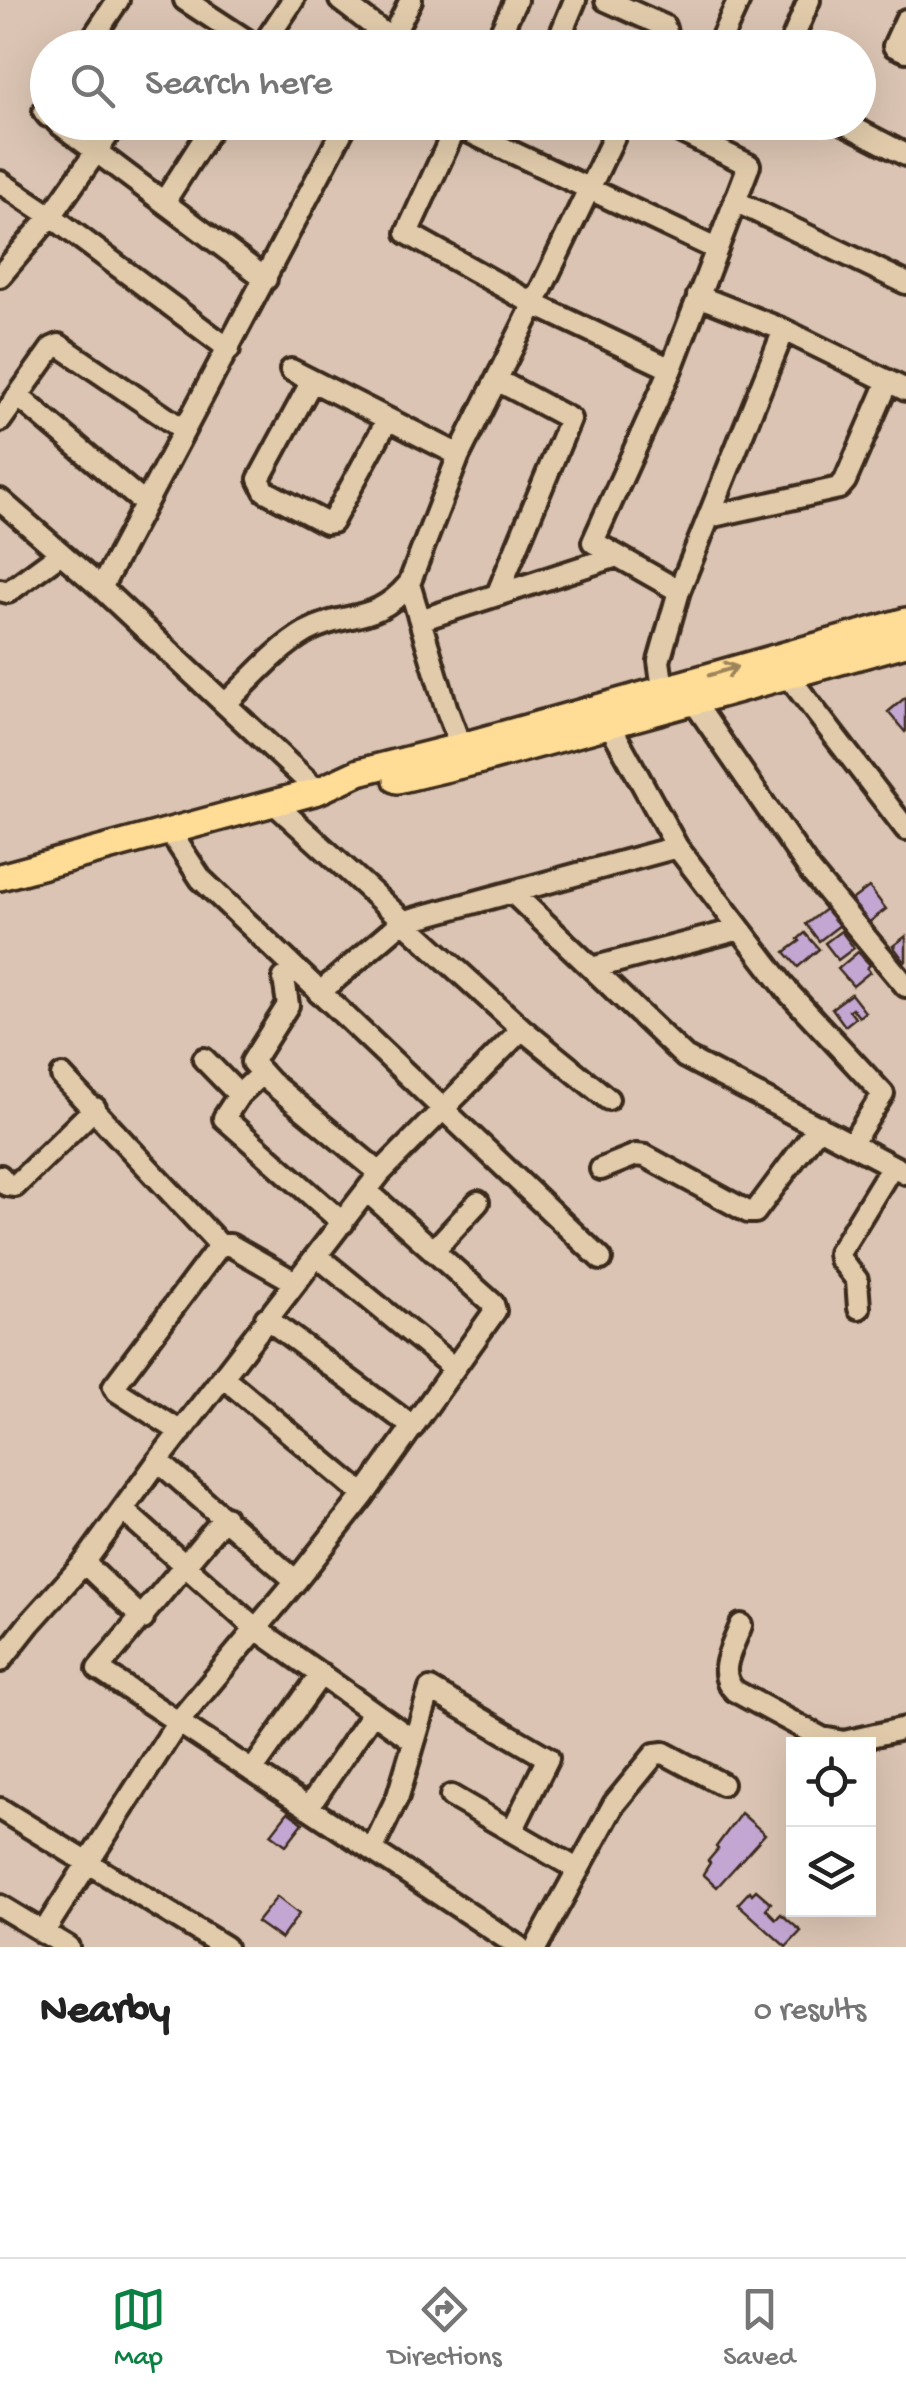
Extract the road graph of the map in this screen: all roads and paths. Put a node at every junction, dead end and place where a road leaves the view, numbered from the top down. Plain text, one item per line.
1 (118, 0) edge
2 (185, 0) edge
3 (292, 0) edge
4 (340, 0) edge
5 (411, 0) edge
6 (516, 0) edge
7 (576, 0) edge
8 (606, 0) edge
9 (738, 0) edge
10 (809, 0) edge
11 (906, 20) edge
12 (102, 30) edge
13 (232, 30) edge
14 (272, 30) edge
15 (374, 30) edge
16 (396, 30) edge
17 (503, 30) edge
18 (563, 30) edge
19 (665, 30) edge
20 (725, 30) edge
21 (796, 30) edge
22 (906, 51) edge
23 (876, 139) edge
24 (81, 140) edge
25 (105, 140) edge
26 (204, 140) edge
27 (338, 140) edge
28 (450, 140) edge
29 (491, 140) edge
30 (612, 140) edge
31 (701, 140) edge
32 (97, 152) junction
33 (906, 154) edge
34 (0, 182) edge
35 (590, 188) junction
36 (735, 200) junction
37 (164, 202) junction
38 (51, 216) junction
39 (716, 249) junction
40 (0, 276) edge
41 (266, 278) junction
42 (906, 283) edge
43 (698, 296) junction
44 (534, 304) junction
45 (784, 330) junction
46 (229, 349) junction
47 (671, 369) junction
48 (291, 370) dead end
49 (497, 380) junction
50 (312, 381) junction
51 (897, 386) edge
52 (18, 396) junction
53 (388, 419) junction
54 (0, 421) edge
55 (184, 430) junction
56 (459, 456) junction
57 (0, 500) edge
58 (145, 504) junction
59 (709, 517) junction
60 (61, 553) junction
61 (618, 556) junction
62 (409, 584) junction
63 (102, 588) junction
64 (0, 590) edge
65 (679, 592) junction
66 (497, 595) junction
67 (420, 620) junction
68 (906, 621) edge
69 (906, 643) edge
70 (780, 666) junction
71 (664, 699) junction
72 (694, 702) junction
73 (226, 704) junction
74 (610, 725) junction
75 (464, 755) junction
76 (323, 789) junction
77 (275, 804) junction
78 (906, 829) edge
79 (170, 832) junction
80 (677, 847) junction
81 (0, 877) edge
82 (512, 892) junction
83 (402, 922) junction
84 (740, 929) junction
85 (592, 968) junction
86 (296, 971) junction
87 (906, 986) edge
88 (320, 993) junction
89 (522, 1029) junction
90 (204, 1059) dead end
91 (262, 1073) junction
92 (62, 1076) dead end
93 (239, 1095) junction
94 (608, 1099) dead end
95 (95, 1108) junction
96 (444, 1108) junction
97 (819, 1126) junction
98 (852, 1143) junction
99 (601, 1170) dead end
100 (899, 1170) edge
101 (380, 1173) junction
102 (0, 1176) edge
103 (368, 1192) junction
104 (478, 1202) dead end
105 (343, 1223) junction
106 (220, 1245) junction
107 (433, 1251) junction
108 (317, 1256) junction
109 (601, 1259) dead end
110 (295, 1282) junction
111 (859, 1308) dead end
112 (266, 1318) junction
113 (454, 1368) junction
114 (223, 1377) junction
115 (412, 1427) junction
116 (181, 1432) junction
117 (158, 1461) junction
118 (364, 1495) junction
119 (124, 1511) junction
120 (225, 1517) junction
121 (84, 1563) junction
122 (184, 1567) junction
123 (296, 1582) junction
124 (142, 1619) junction
125 (741, 1626) dead end
126 (255, 1628) junction
127 (0, 1662) edge
128 (320, 1674) junction
129 (374, 1712) junction
130 (178, 1722) junction
131 (898, 1730) edge
132 (414, 1741) junction
133 (252, 1771) junction
134 (722, 1784) dead end
135 (451, 1796) dead end
136 (308, 1808) junction
137 (0, 1809) edge
138 (512, 1830) junction
139 (372, 1850) junction
140 (88, 1860) junction
141 (578, 1868) junction
142 (0, 1906) edge
143 (43, 1932) junction
144 (68, 1947) edge
145 (225, 1947) edge
146 (519, 1947) edge
147 (536, 1947) edge

1 - 12 street
2 - 13 street
3 - 14 street
4 - 15 street
5 - 16 street
6 - 17 street
7 - 18 street
8 - 19 street
9 - 20 street
10 - 21 street
11 - 22 street
23 - 33 street
24 - 32 street
25 - 32 street
26 - 37 street
27 - 41 street
28 - 44 street
29 - 35 street
30 - 35 street
31 - 36 street
32 - 37 street
32 - 38 street
34 - 38 street
35 - 39 street
35 - 44 street
36 - 39 street
36 - 42 street
37 - 41 street
38 - 40 street
38 - 46 street
39 - 43 street
41 - 46 street
43 - 45 street
43 - 47 street
44 - 47 street
44 - 49 street
45 - 51 street
45 - 59 street
46 - 55 street
47 - 61 street
48 - 50 street
49 - 56 street
49 - 66 street
50 - 53 street
50 - 53 street
51 - 59 street
52 - 54 street
52 - 55 street
52 - 58 street
53 - 56 street
55 - 58 street
56 - 62 street
57 - 60 street
58 - 63 street
59 - 65 street
60 - 63 street
60 - 64 street
61 - 65 street
61 - 66 street
62 - 67 street
62 - 73 street
63 - 73 street
65 - 71 street
66 - 67 street
67 - 75 street
68 - 70 main road
69 - 70 main road
71 -> 70 main road
70 - 72 main road
70 - 78 street
71 - 72 main road
71 - 74 main road
71 - 75 main road
72 - 87 street
73 - 76 street
74 - 75 main road
74 - 80 street
75 - 76 main road
76 - 77 main road
77 - 79 main road
77 - 83 street
79 - 81 main road
79 - 86 street
80 - 82 street
80 - 84 street
82 - 83 street
82 - 85 street
83 - 88 street
83 - 89 street
84 - 85 street
84 - 98 street
85 - 97 street
86 - 88 street
86 - 91 street
88 - 96 street
89 - 94 street
89 - 96 street
90 - 93 street
91 - 93 street
91 - 101 street
92 - 95 street
93 - 105 street
95 - 102 street
95 - 106 street
96 - 101 street
96 - 109 street
97 - 98 street
97 - 99 street
98 - 100 street
100 - 111 street
101 - 103 street
103 - 105 street
103 - 107 street
104 - 107 street
105 - 108 street
106 - 110 street
106 - 116 street
107 - 113 street
108 - 110 street
108 - 113 street
110 - 112 street
112 - 114 street
112 - 115 street
113 - 115 street
114 - 116 street
114 - 118 street
115 - 118 street
116 - 117 street
117 - 119 street
117 - 120 street
118 - 123 street
119 - 121 street
119 - 122 street
120 - 122 street
120 - 123 street
121 - 124 street
121 - 127 street
122 - 124 street
122 - 126 street
123 - 126 street
124 - 130 street
125 - 131 street
126 - 128 street
126 - 130 street
128 - 129 street
128 - 133 street
129 - 132 street
129 - 136 street
130 - 133 street
130 - 140 street
132 - 138 street
132 - 139 street
133 - 136 street
134 - 141 street
135 - 138 street
136 - 139 street
137 - 140 street
138 - 141 street
139 - 146 street
140 - 143 street
140 - 145 street
141 - 147 street
142 - 143 street
143 - 144 street

